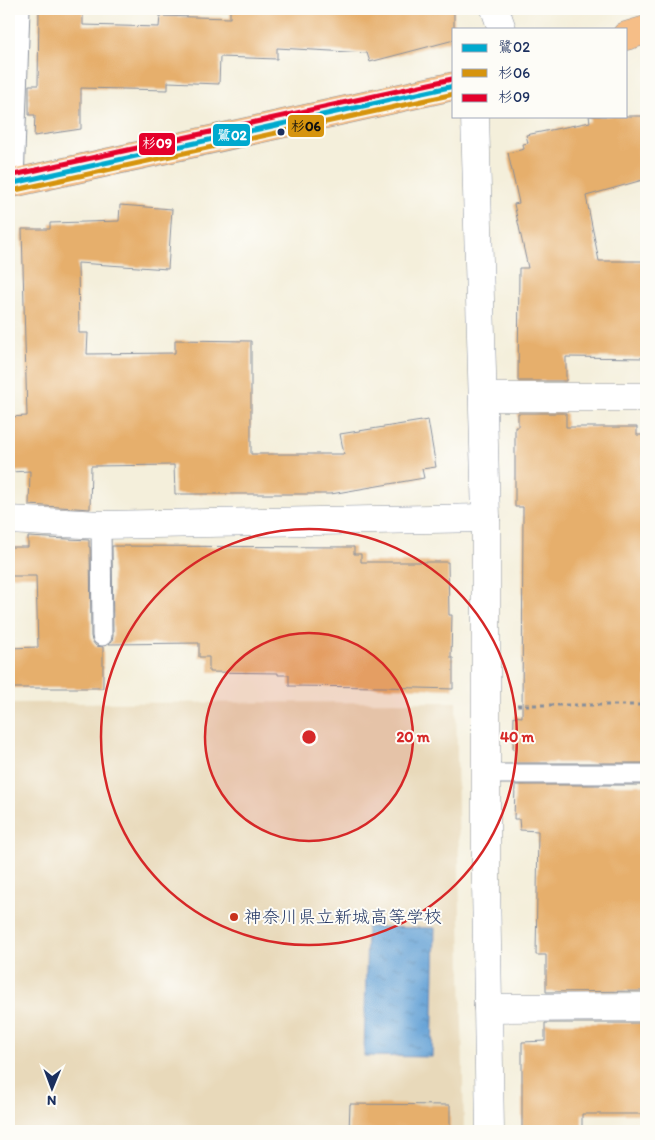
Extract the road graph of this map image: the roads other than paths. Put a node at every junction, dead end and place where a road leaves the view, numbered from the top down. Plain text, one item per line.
1 (20, 9) edge
2 (495, 9) edge
3 (502, 28) edge
4 (646, 30) edge
5 (628, 35) edge
6 (452, 86) edge
7 (475, 118) edge
8 (11, 183) edge
9 (483, 397) junction
10 (646, 397) edge
11 (486, 518) junction
12 (9, 520) edge
13 (101, 525) junction
14 (102, 636) dead end
15 (486, 774) junction
16 (646, 774) edge
17 (646, 1007) edge
18 (488, 1008) junction
19 (490, 1131) edge

1 - 8 lane
2 - 3 street
4 - 5 main road
6 - 8 main road
7 - 9 street
9 - 10 street
9 - 11 street
11 - 13 street
11 - 15 street
12 - 13 street
13 - 14 lane
15 - 16 lane
15 - 18 street
17 - 18 street
18 - 19 street

